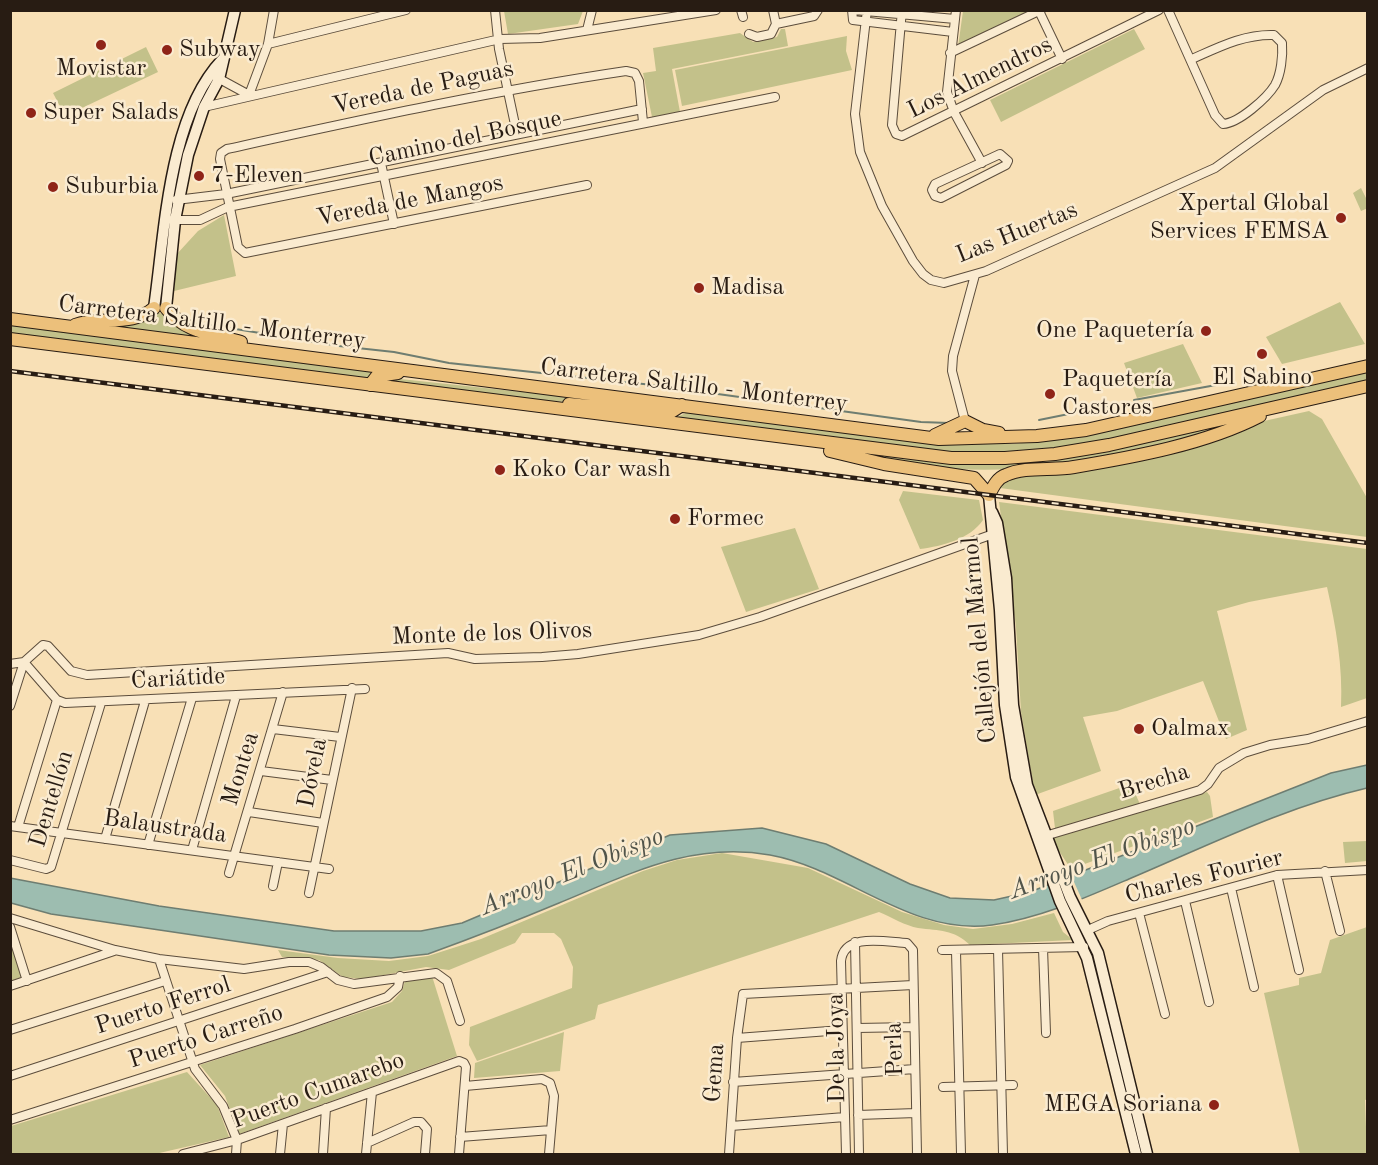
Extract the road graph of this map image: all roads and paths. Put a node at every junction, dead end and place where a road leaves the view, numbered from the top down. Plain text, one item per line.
1 (236, 10) edge
2 (274, 10) edge
3 (406, 10) edge
4 (495, 10) edge
5 (592, 10) edge
6 (716, 10) edge
7 (773, 10) edge
8 (853, 10) edge
9 (1159, 10) edge
10 (1168, 10) edge
11 (867, 11) edge
12 (1040, 11) edge
13 (902, 12) edge
14 (816, 13) edge
15 (956, 15) edge
16 (866, 22) junction
17 (776, 24) junction
18 (900, 26) junction
19 (587, 30) junction
20 (953, 32) junction
21 (749, 34) dead end
22 (500, 39) junction
23 (268, 44) junction
24 (951, 53) junction
25 (1062, 59) junction
26 (1192, 59) junction
27 (1368, 68) edge
28 (214, 76) junction
29 (507, 89) junction
30 (249, 95) junction
31 (775, 97) dead end
32 (204, 106) junction
33 (642, 109) junction
34 (954, 112) junction
35 (643, 122) junction
36 (517, 134) junction
37 (381, 163) junction
38 (982, 163) junction
39 (384, 176) junction
40 (587, 185) dead end
41 (226, 194) junction
42 (173, 200) junction
43 (228, 207) junction
44 (170, 220) junction
45 (394, 224) junction
46 (975, 275) junction
47 (160, 308) junction
48 (10, 319) edge
49 (71, 327) junction
50 (10, 339) edge
51 (259, 349) junction
52 (1368, 366) edge
53 (489, 380) junction
54 (370, 385) junction
55 (1368, 386) edge
56 (514, 403) junction
57 (682, 405) junction
58 (1273, 408) junction
59 (965, 421) junction
60 (1037, 436) junction
61 (922, 437) junction
62 (804, 440) junction
63 (989, 495) junction
64 (995, 533) junction
65 (24, 662) junction
66 (10, 664) edge
67 (1008, 679) junction
68 (352, 688) junction
69 (365, 689) dead end
70 (283, 692) junction
71 (236, 696) junction
72 (192, 698) junction
73 (57, 700) junction
74 (145, 701) junction
75 (101, 703) junction
76 (10, 706) edge
77 (1368, 721) edge
78 (273, 729) junction
79 (340, 737) junction
80 (261, 771) junction
81 (333, 780) junction
82 (249, 812) junction
83 (323, 824) junction
84 (14, 826) edge
85 (62, 833) junction
86 (1045, 836) junction
87 (105, 839) junction
88 (148, 844) junction
89 (192, 850) junction
90 (1048, 853) junction
91 (235, 856) junction
92 (10, 860) edge
93 (278, 862) junction
94 (315, 867) junction
95 (329, 869) dead end
96 (1368, 870) edge
97 (1324, 871) junction
98 (229, 873) dead end
99 (1277, 876) junction
100 (273, 886) dead end
101 (1231, 888) junction
102 (309, 892) dead end
103 (1185, 901) junction
104 (1139, 913) junction
105 (10, 918) edge
106 (1085, 926) junction
107 (10, 927) edge
108 (1340, 931) dead end
109 (855, 942) junction
110 (1083, 946) junction
111 (1043, 948) junction
112 (998, 949) junction
113 (115, 950) junction
114 (942, 950) dead end
115 (956, 951) junction
116 (159, 959) junction
117 (1299, 970) dead end
118 (328, 972) junction
119 (400, 976) junction
120 (27, 981) junction
121 (165, 981) junction
122 (913, 985) junction
123 (10, 986) edge
124 (856, 986) junction
125 (842, 987) junction
126 (1254, 987) dead end
127 (1209, 1002) dead end
128 (1165, 1014) dead end
129 (460, 1021) dead end
130 (180, 1022) junction
131 (914, 1027) junction
132 (857, 1028) junction
133 (10, 1030) edge
134 (842, 1030) junction
135 (1046, 1033) dead end
136 (737, 1038) junction
137 (1114, 1046) junction
138 (192, 1062) junction
139 (915, 1069) junction
140 (857, 1074) junction
141 (844, 1075) junction
142 (10, 1076) edge
143 (733, 1083) junction
144 (1002, 1085) junction
145 (1014, 1085) dead end
146 (465, 1086) junction
147 (943, 1087) dead end
148 (958, 1087) junction
149 (372, 1092) junction
150 (326, 1108) junction
151 (916, 1113) junction
152 (858, 1114) junction
153 (845, 1117) junction
154 (10, 1120) edge
155 (283, 1124) junction
156 (731, 1126) junction
157 (551, 1130) junction
158 (460, 1137) junction
159 (237, 1140) junction
160 (367, 1143) junction
161 (183, 1155) edge
162 (236, 1155) edge
163 (280, 1155) edge
164 (323, 1155) edge
165 (366, 1155) edge
166 (425, 1155) edge
167 (459, 1155) edge
168 (549, 1155) edge
169 (729, 1155) edge
170 (846, 1155) edge
171 (859, 1155) edge
172 (917, 1155) edge
173 (961, 1155) edge
174 (1003, 1155) edge
175 (1136, 1155) edge
176 (1147, 1155) edge

1 - 28 street
2 - 23 street
3 - 23 street
4 - 22 street
5 - 19 street
6 - 19 street
7 - 17 street
8 - 11 street
8 - 16 street
9 - 25 street, Los Almendros
10 - 26 street
11 - 13 street
11 - 16 street, Las Huertas
12 - 24 street
12 - 25 street
13 - 15 street
13 - 18 street, Los Almendros
14 - 17 street
15 - 20 street
16 - 18 street
16 - 46 street, Las Huertas
17 - 21 street
18 - 20 street
18 - 34 street, Los Almendros
19 - 22 street
20 - 24 street
22 - 29 street
22 - 30 street
23 - 30 street
24 - 34 street
25 - 34 street, Los Almendros
26 - 26 street
27 - 46 street, Las Huertas
28 - 30 street
28 - 32 street
28 - 42 street
29 - 33 street, Vereda de Paguas
29 - 36 street
29 - 41 street, Vereda de Paguas
30 - 32 street
31 - 35 street, Camino del Bosque
32 - 42 street
33 - 35 street
33 - 36 street, Camino del Bosque
34 - 38 street
35 - 39 street, Camino del Bosque
36 - 37 street, Camino del Bosque
37 - 39 street
37 - 41 street, Camino del Bosque
38 - 38 street
39 - 43 street, Camino del Bosque
39 - 45 street
40 - 45 street, Vereda de Mangos
41 - 42 street, Camino del Bosque
41 - 43 street
42 - 44 street
43 - 44 street, Camino del Bosque
43 - 45 street, Vereda de Mangos
44 - 47 street
46 - 59 street
47 - 49 main road
47 - 51 main road
48 - 49 main road, Carretera Saltillo - Monterrey
49 - 51 main road, Carretera Saltillo - Monterrey
50 - 54 main road, Carretera Saltillo - Monterrey
51 - 53 main road, Carretera Saltillo - Monterrey
52 - 60 main road, Carretera Saltillo - Monterrey
53 - 54 main road
53 - 57 main road, Carretera Saltillo - Monterrey
54 - 56 main road, Carretera Saltillo - Monterrey
55 - 58 main road, Carretera Saltillo - Monterrey
56 - 57 main road
56 - 62 main road, Carretera Saltillo - Monterrey
57 - 61 main road, Carretera Saltillo - Monterrey
58 - 62 main road, Carretera Saltillo - Monterrey
58 - 63 main road
59 - 60 main road
59 - 61 main road
60 - 61 main road, Carretera Saltillo - Monterrey
62 - 63 main road
63 - 64 street, Callejón del Mármol
64 - 65 street, Monte de los Olivos
64 - 67 street, Callejón del Mármol
65 - 66 street
65 - 73 street
65 - 76 street
67 - 86 street, Callejón del Mármol
67 - 90 street, Callejón del Mármol
68 - 69 street, Cariátide
68 - 70 street, Cariátide
68 - 79 street, Dóvela
70 - 71 street, Cariátide
70 - 78 street, Montea
71 - 72 street, Cariátide
71 - 89 street
72 - 74 street, Cariátide
72 - 88 street
73 - 75 street, Cariátide
73 - 84 street
74 - 75 street, Cariátide
74 - 87 street
75 - 85 street, Dentellón
77 - 86 street, Brecha
78 - 79 street
78 - 80 street, Montea
79 - 81 street, Dóvela
80 - 81 street
80 - 82 street, Montea
81 - 83 street, Dóvela
82 - 83 street
82 - 91 street, Montea
83 - 94 street, Dóvela
84 - 85 street, Balaustrada
85 - 87 street, Balaustrada
85 - 92 street, Dentellón
86 - 90 street, Callejón del Mármol
87 - 88 street, Balaustrada
88 - 89 street, Balaustrada
89 - 91 street, Balaustrada
90 - 106 street
90 - 110 street
91 - 93 street, Balaustrada
91 - 98 street, Montea
93 - 94 street, Balaustrada
93 - 100 street
94 - 95 street, Balaustrada
94 - 102 street, Dóvela
96 - 97 street, Charles Fourier
97 - 99 street, Charles Fourier
97 - 108 street
99 - 101 street, Charles Fourier
99 - 117 street
101 - 103 street, Charles Fourier
101 - 126 street
103 - 104 street, Charles Fourier
103 - 127 street
104 - 106 street, Charles Fourier
104 - 128 street
105 - 113 street
106 - 137 street
107 - 120 street
109 - 122 street, Perla
109 - 124 street, De la Joya
109 - 125 street, De la Joya
110 - 111 street
110 - 137 street
111 - 112 street
111 - 135 street
112 - 115 street
112 - 144 street
113 - 116 street
113 - 120 street
114 - 115 street
115 - 148 street
116 - 118 street
116 - 121 street
118 - 119 street
118 - 130 street, Puerto Ferrol
119 - 129 street
119 - 138 street, Puerto Carreño
120 - 123 street
121 - 130 street
121 - 133 street
122 - 124 street
122 - 131 street, Perla
124 - 125 street
124 - 132 street, De la Joya
125 - 134 street, De la Joya
125 - 136 street, Gema
130 - 138 street
130 - 142 street, Puerto Ferrol
131 - 132 street
131 - 139 street, Perla
132 - 140 street, De la Joya
134 - 136 street
134 - 141 street, De la Joya
136 - 143 street, Gema
137 - 175 street
137 - 176 street
138 - 154 street, Puerto Carreño
138 - 159 street
139 - 140 street
139 - 151 street, Perla
140 - 141 street
140 - 152 street, De la Joya
141 - 143 street
141 - 153 street, De la Joya
143 - 156 street, Gema
144 - 145 street
144 - 148 street
144 - 174 street
146 - 149 street, Puerto Cumarebo
146 - 157 street
146 - 158 street
147 - 148 street
148 - 173 street
149 - 150 street, Puerto Cumarebo
149 - 160 street
150 - 155 street, Puerto Cumarebo
150 - 164 street
151 - 152 street
151 - 172 street, Perla
152 - 171 street, De la Joya
153 - 156 street
153 - 170 street, De la Joya
155 - 159 street, Puerto Cumarebo
155 - 163 street
156 - 169 street, Gema
157 - 158 street
157 - 168 street
158 - 167 street
159 - 161 street, Puerto Cumarebo
159 - 162 street
160 - 165 street
160 - 166 street

